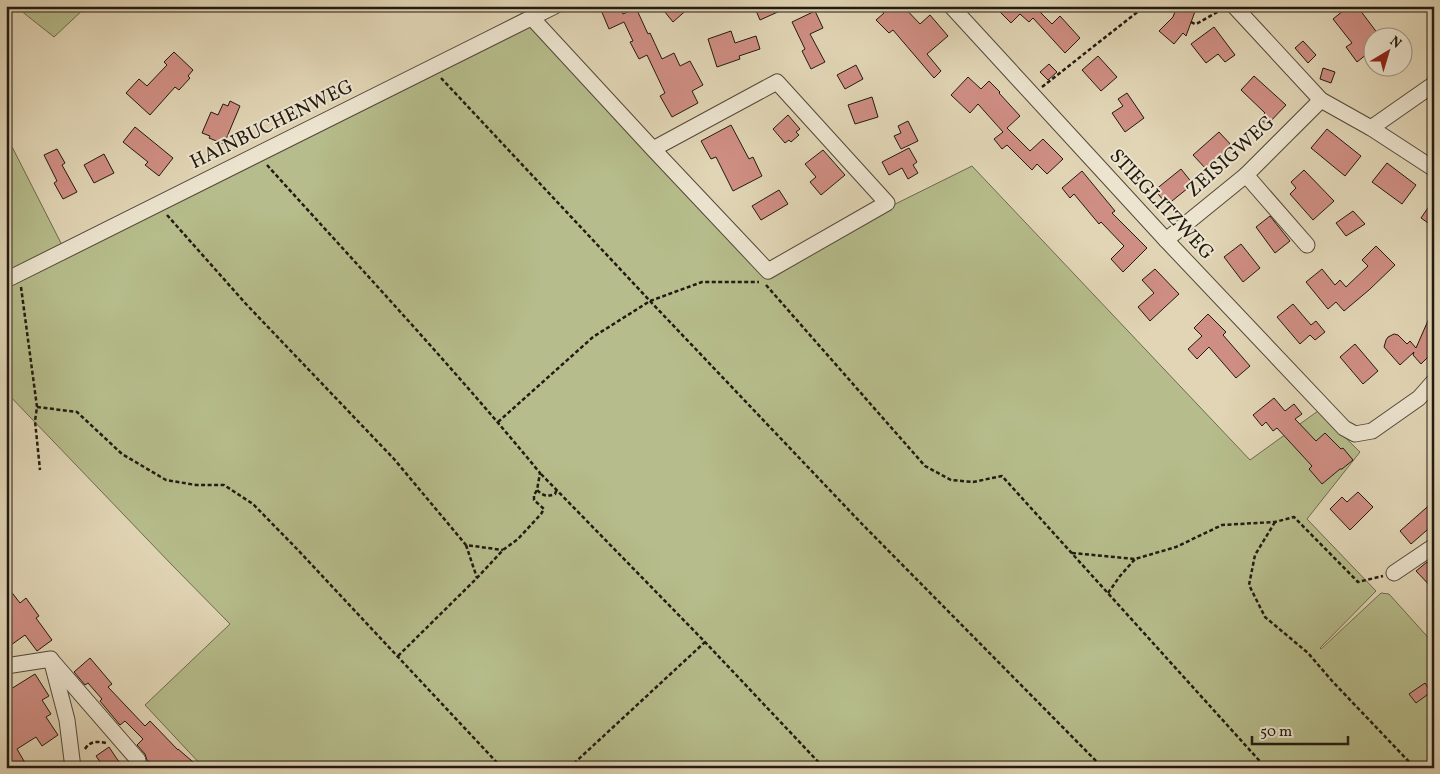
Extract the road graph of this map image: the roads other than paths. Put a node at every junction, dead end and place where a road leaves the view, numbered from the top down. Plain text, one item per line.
1 (556, 6) edge
2 (951, 6) edge
3 (1234, 6) edge
4 (532, 18) junction
5 (1434, 84) edge
6 (1321, 100) junction
7 (1371, 128) junction
8 (653, 150) junction
9 (1434, 169) edge
10 (1246, 175) junction
11 (1166, 240) junction
12 (1306, 244) dead end
13 (13, 276) edge
14 (1434, 381) edge
15 (1434, 546) edge
16 (1394, 573) road end
17 (51, 659) junction
18 (6, 666) edge
19 (138, 760) dead end
20 (73, 768) edge

1 - 4 street, HAINBUCHENWEG
2 - 11 street, STIEGLITZWEG
3 - 6 street
4 - 8 street
4 - 13 street, HAINBUCHENWEG
5 - 7 street
6 - 7 street
6 - 10 street, ZEISIGWEG
7 - 9 street
8 - 8 street
10 - 11 street, ZEISIGWEG
10 - 12 street
11 - 14 street, STIEGLITZWEG
15 - 16 street
17 - 18 street
17 - 19 street
17 - 20 street

